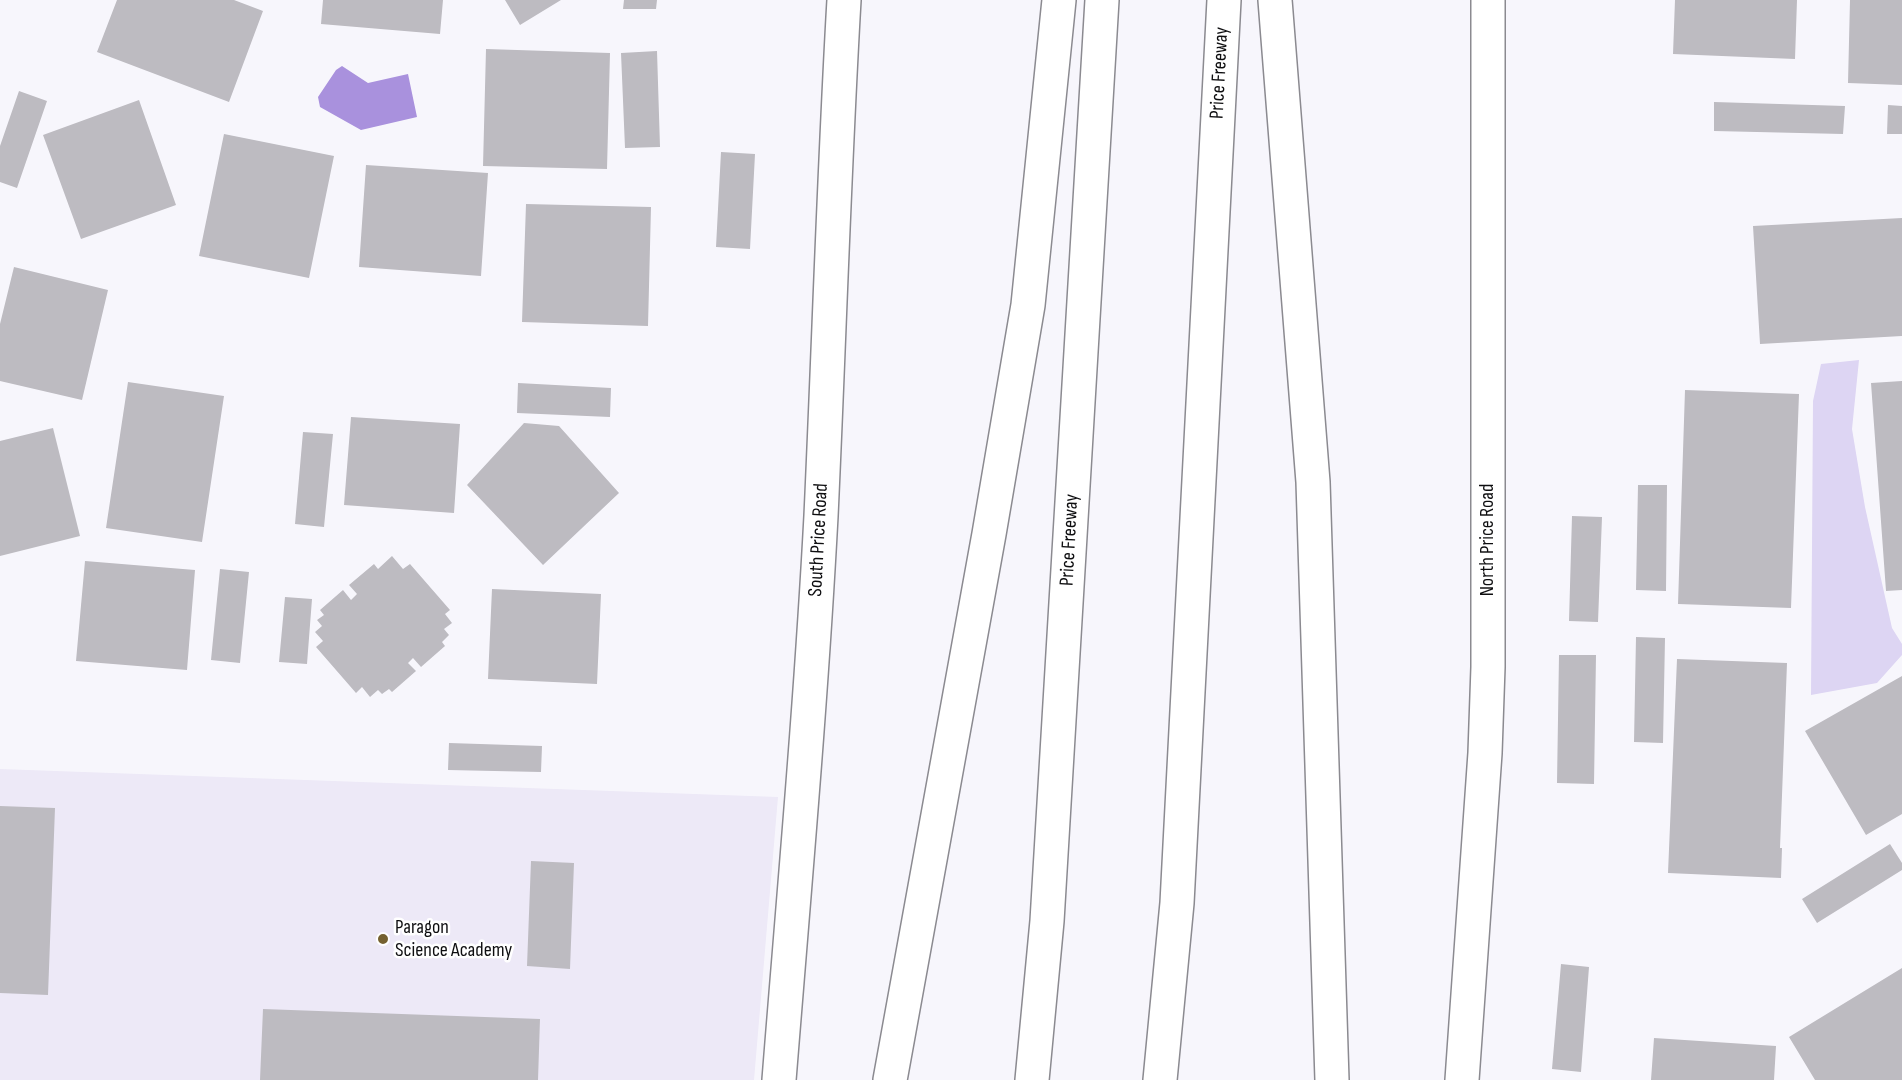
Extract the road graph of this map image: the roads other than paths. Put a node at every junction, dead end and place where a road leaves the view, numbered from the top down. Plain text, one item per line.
1 (844, 0) edge
2 (1059, 0) edge
3 (1102, 0) edge
4 (1224, 0) edge
5 (1275, 0) edge
6 (1488, 0) edge
7 (778, 1080) edge
8 (890, 1080) edge
9 (1032, 1080) edge
10 (1160, 1080) edge
11 (1332, 1080) edge
12 (1462, 1080) edge

1 - 7 main road, South Price Road
2 - 8 main road
3 - 9 main road, Price Freeway
4 - 10 main road, Price Freeway
5 - 11 main road
6 - 12 main road, North Price Road

